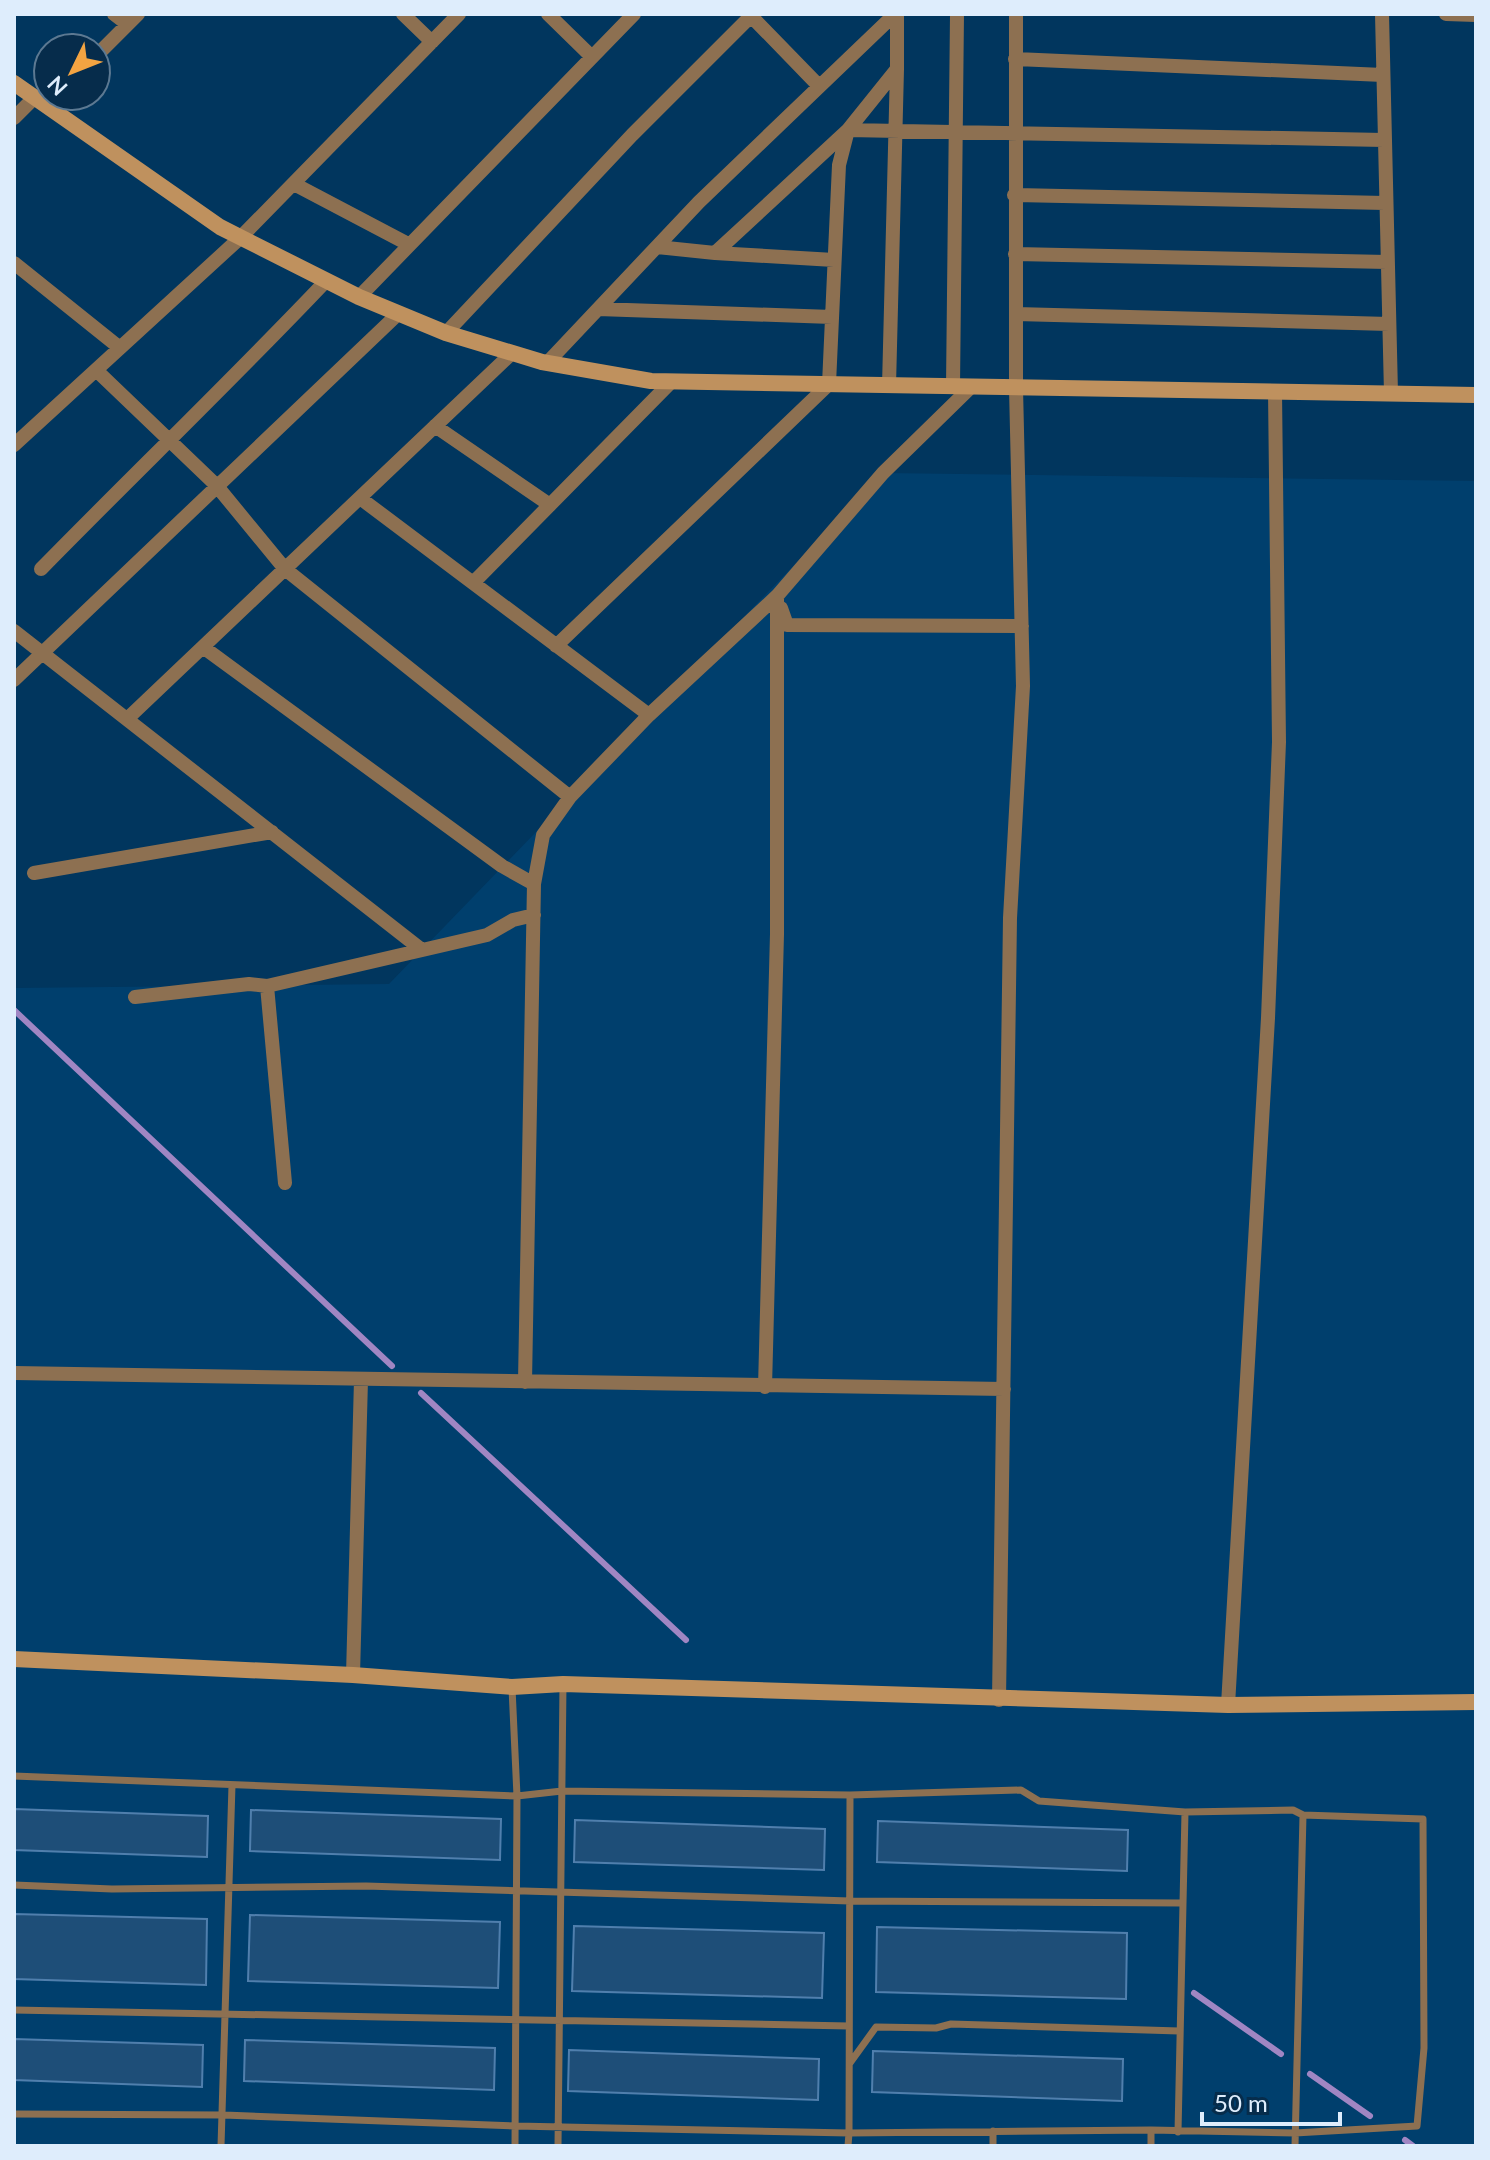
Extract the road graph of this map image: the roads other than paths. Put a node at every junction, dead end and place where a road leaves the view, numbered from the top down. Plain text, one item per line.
1 (114, 14) edge
2 (403, 14) edge
3 (459, 14) edge
4 (548, 14) edge
5 (634, 14) edge
6 (896, 14) edge
7 (957, 14) edge
8 (1016, 14) edge
9 (1382, 14) edge
10 (1446, 14) edge
11 (752, 15) edge
12 (1476, 15) edge
13 (132, 19) edge
14 (112, 40) edge
15 (432, 42) junction
16 (592, 57) junction
17 (1015, 59) junction
18 (897, 69) junction
19 (1383, 75) junction
20 (14, 83) edge
21 (819, 86) junction
22 (32, 92) edge
23 (32, 108) edge
24 (64, 112) edge
25 (14, 118) edge
26 (848, 130) junction
27 (897, 131) junction
28 (953, 133) junction
29 (1014, 133) junction
30 (1384, 140) junction
31 (294, 184) junction
32 (1014, 195) junction
33 (1385, 203) junction
34 (240, 238) junction
35 (408, 244) junction
36 (657, 247) junction
37 (715, 253) junction
38 (1015, 254) junction
39 (834, 260) junction
40 (1387, 262) junction
41 (14, 263) edge
42 (325, 282) junction
43 (359, 297) junction
44 (598, 309) junction
45 (399, 313) junction
46 (1016, 314) junction
47 (832, 317) junction
48 (1389, 324) junction
49 (446, 333) junction
50 (120, 348) junction
51 (512, 353) junction
52 (547, 363) junction
53 (96, 370) junction
54 (672, 381) junction
55 (829, 384) junction
56 (889, 386) junction
57 (953, 387) junction
58 (971, 387) junction
59 (1016, 388) junction
60 (1275, 391) junction
61 (1391, 393) junction
62 (1476, 395) edge
63 (435, 426) junction
64 (168, 439) junction
65 (14, 445) edge
66 (216, 485) junction
67 (360, 498) junction
68 (550, 505) junction
69 (41, 569) dead end
70 (285, 569) junction
71 (473, 583) junction
72 (777, 596) junction
73 (1022, 626) junction
74 (14, 631) edge
75 (556, 646) junction
76 (203, 647) junction
77 (42, 653) junction
78 (14, 680) edge
79 (649, 715) junction
80 (127, 719) junction
81 (570, 797) junction
82 (272, 832) junction
83 (34, 873) dead end
84 (534, 884) junction
85 (534, 915) junction
86 (422, 950) junction
87 (267, 986) junction
88 (135, 997) dead end
89 (285, 1183) dead end
90 (14, 1373) edge
91 (361, 1380) junction
92 (525, 1382) junction
93 (765, 1387) junction
94 (1004, 1389) junction
95 (14, 1659) edge
96 (353, 1675) junction
97 (563, 1684) junction
98 (512, 1687) junction
99 (999, 1700) junction
100 (1476, 1702) edge
101 (1228, 1705) junction
102 (14, 1776) edge
103 (232, 1785) junction
104 (562, 1791) junction
105 (850, 1795) junction
106 (517, 1796) junction
107 (1185, 1812) junction
108 (1303, 1815) junction
109 (14, 1885) edge
110 (227, 1887) junction
111 (515, 1890) junction
112 (561, 1893) junction
113 (850, 1901) junction
114 (1181, 1903) junction
115 (14, 2010) edge
116 (224, 2015) junction
117 (515, 2020) junction
118 (559, 2020) junction
119 (849, 2026) junction
120 (1179, 2031) junction
121 (849, 2065) junction
122 (14, 2114) edge
123 (224, 2115) junction
124 (516, 2126) junction
125 (558, 2126) junction
126 (1151, 2130) junction
127 (993, 2131) junction
128 (1178, 2132) junction
129 (849, 2133) junction
130 (1295, 2133) junction
131 (221, 2146) edge
132 (515, 2146) edge
133 (558, 2146) edge
134 (848, 2146) edge
135 (993, 2146) edge
136 (1151, 2146) edge
137 (1295, 2146) edge

1 - 13 street
2 - 15 street
3 - 15 street
4 - 16 street
5 - 16 street
6 - 18 street
6 - 21 street
7 - 28 street
8 - 17 street
9 - 19 street
10 - 12 street
11 - 21 street
11 - 49 street
13 - 14 street
15 - 31 street
16 - 35 street
17 - 19 street
17 - 29 street
18 - 26 street
18 - 27 street
19 - 30 street
20 - 22 street
21 - 36 street
23 - 25 street
24 - 34 street
26 - 27 street
26 - 37 street
26 - 39 street
27 - 28 street
27 - 56 street
28 - 29 street
28 - 57 street
29 - 30 street
29 - 32 street
30 - 33 street
31 - 34 street
31 - 35 street
32 - 33 street
32 - 38 street
33 - 40 street
34 - 42 street
34 - 50 street
35 - 43 street
36 - 37 street
36 - 44 street
37 - 39 street
38 - 40 street
38 - 46 street
39 - 47 street
40 - 48 street
41 - 50 street
42 - 43 street
42 - 64 street
43 - 45 street
44 - 47 street
44 - 52 street
45 - 49 street
45 - 66 street
46 - 48 street
46 - 59 street
47 - 55 street
48 - 61 street
49 - 51 street
50 - 53 street
51 - 52 street
51 - 63 street
52 - 54 street
53 - 64 street
53 - 65 street
54 - 55 street
54 - 68 street
55 - 56 street
55 - 75 street
56 - 57 street
57 - 58 street
58 - 59 street
58 - 72 street
59 - 60 street
59 - 73 street
60 - 61 street
60 - 101 street
61 - 62 street
63 - 67 street
63 - 68 street
64 - 66 street
64 - 69 street
66 - 70 street
66 - 77 street
67 - 70 street
67 - 71 street
68 - 71 street
70 - 76 street
70 - 81 street
71 - 75 street
72 - 73 street
72 - 79 street
72 - 93 street
73 - 94 street
74 - 77 street
75 - 79 street
76 - 80 street
76 - 84 street
77 - 78 street
77 - 80 street
79 - 81 street
80 - 82 street
81 - 84 street
82 - 83 street
82 - 86 street
84 - 85 street
85 - 86 street
85 - 92 street
86 - 87 street
87 - 88 street
87 - 89 street
90 - 91 street
91 - 92 street
91 - 96 street
92 - 93 street
93 - 94 street
94 - 99 street
95 - 96 street
96 - 98 street
97 - 98 street
97 - 99 street
97 - 104 lane
98 - 106 lane
99 - 101 street
100 - 101 street
102 - 103 lane
103 - 106 lane
103 - 110 lane
104 - 105 lane
104 - 106 lane
104 - 112 lane
105 - 107 lane
105 - 113 lane
106 - 111 lane
107 - 108 lane
107 - 114 lane
108 - 130 lane
108 - 130 lane
109 - 110 lane
110 - 111 lane
110 - 116 lane
111 - 112 lane
111 - 117 lane
112 - 113 lane
112 - 118 lane
113 - 114 lane
113 - 119 lane
114 - 120 lane
115 - 116 lane
116 - 117 lane
116 - 123 lane
117 - 118 lane
117 - 124 lane
118 - 119 lane
118 - 125 lane
119 - 121 lane
120 - 121 lane
120 - 128 lane
121 - 129 lane
122 - 123 lane
123 - 124 lane
123 - 131 lane
124 - 125 lane
124 - 132 lane
125 - 129 lane
125 - 133 lane
126 - 127 lane
126 - 128 lane
126 - 136 lane
127 - 129 lane
127 - 135 lane
128 - 130 lane
129 - 134 lane
130 - 137 lane

